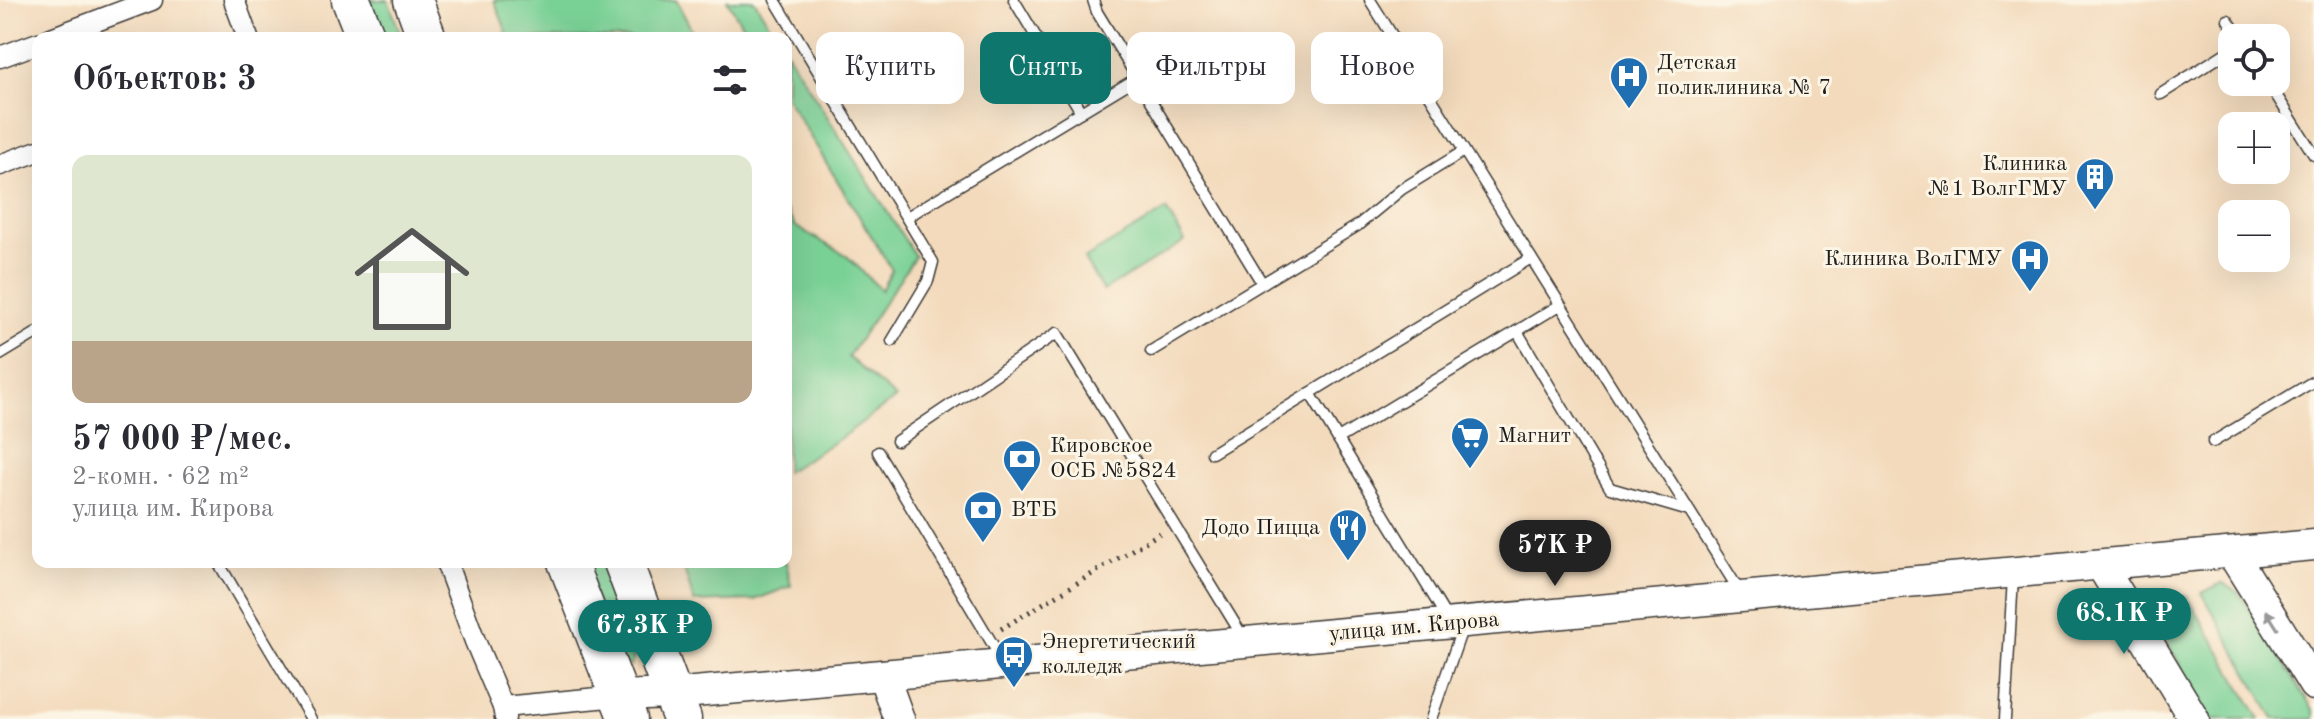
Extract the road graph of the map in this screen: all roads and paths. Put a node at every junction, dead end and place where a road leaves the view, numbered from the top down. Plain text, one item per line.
1 (152, 0) edge
2 (234, 0) edge
3 (351, 0) edge
4 (413, 0) edge
5 (775, 0) edge
6 (1014, 0) edge
7 (1093, 0) edge
8 (1370, 0) edge
9 (2228, 20) dead end
10 (2231, 24) edge
11 (67, 32) edge
12 (246, 32) edge
13 (364, 32) edge
14 (425, 32) edge
15 (32, 45) edge
16 (0, 57) edge
17 (2218, 58) edge
18 (1127, 62) edge
19 (1127, 84) edge
20 (2161, 94) dead end
21 (2277, 96) edge
22 (1153, 104) edge
23 (1081, 112) junction
24 (2314, 128) edge
25 (2302, 135) junction
26 (1464, 151) junction
27 (32, 153) edge
28 (2314, 155) edge
29 (0, 165) edge
30 (907, 217) junction
31 (1531, 258) junction
32 (1262, 283) junction
33 (1560, 305) junction
34 (1517, 331) junction
35 (32, 336) edge
36 (892, 341) dead end
37 (1151, 351) dead end
38 (0, 355) edge
39 (2314, 381) edge
40 (1310, 393) junction
41 (1338, 439) junction
42 (897, 441) dead end
43 (2213, 442) dead end
44 (878, 452) dead end
45 (1212, 453) dead end
46 (1689, 511) junction
47 (1174, 524) junction
48 (2314, 545) edge
49 (2232, 553) junction
50 (2101, 565) junction
51 (222, 568) edge
52 (448, 568) edge
53 (569, 568) edge
54 (625, 568) edge
55 (2013, 573) junction
56 (1743, 598) junction
57 (1457, 624) junction
58 (988, 637) junction
59 (1246, 642) junction
60 (1004, 664) junction
61 (883, 675) junction
62 (2314, 685) edge
63 (677, 707) edge
64 (624, 708) edge
65 (504, 713) edge
66 (311, 719) edge
67 (899, 719) edge
68 (1431, 719) edge
69 (2005, 719) edge
70 (2194, 719) edge

1 - 11 street
2 - 12 street
3 - 13 highway
4 - 14 highway
5 - 30 lane
6 - 23 lane
7 - 18 lane
8 - 26 lane
9 - 10 lane
15 - 16 street
17 - 20 lane
19 - 23 lane
21 - 25 lane
22 - 32 lane
23 - 30 lane
24 - 25 lane
25 - 28 lane
26 - 31 lane
26 - 32 lane
27 - 29 street
30 - 36 lane
31 - 33 lane
31 - 40 lane
32 - 37 lane
33 - 34 lane
33 - 46 lane
34 - 41 lane
34 - 46 lane
35 - 38 lane
39 - 43 lane
40 - 41 lane
40 - 45 lane
41 - 57 lane
42 - 47 lane
44 - 58 lane
46 - 56 lane
47 - 58 path
47 - 59 lane
48 - 49 main road, улица им. Кирова
49 - 50 main road, улица им. Кирова
62 -> 49 main road
50 - 55 main road, улица им. Кирова
50 - 70 main road
51 - 66 lane
52 - 65 street
53 - 64 highway
54 - 63 highway
55 - 56 main road, улица им. Кирова
55 - 69 lane
56 - 57 main road, улица им. Кирова
57 - 59 main road, улица им. Кирова
57 - 68 lane
58 - 60 lane
59 - 60 main road, улица им. Кирова
60 - 61 main road, улица им. Кирова
61 - 63 main road, улица им. Кирова
61 - 67 main road
63 - 64 main road, улица им. Кирова
64 - 65 street

